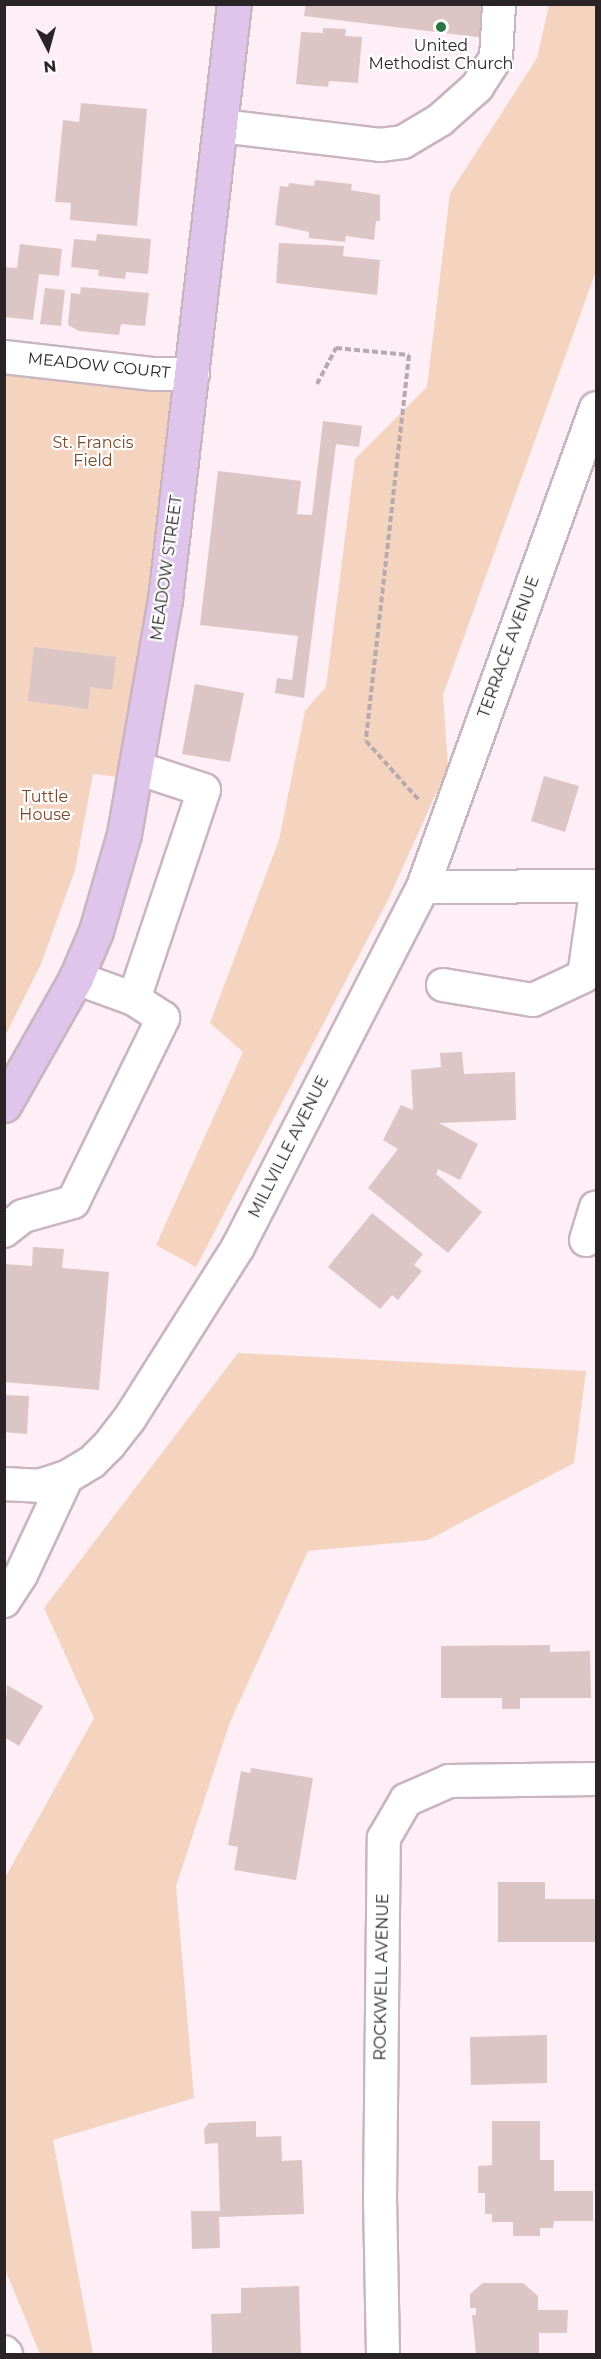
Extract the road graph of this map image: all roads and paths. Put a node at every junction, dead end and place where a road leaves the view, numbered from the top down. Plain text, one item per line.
1 (234, 4) edge
2 (499, 4) edge
3 (221, 126) junction
4 (4, 357) edge
5 (193, 374) junction
6 (317, 384) dead end
7 (597, 408) edge
8 (137, 768) junction
9 (443, 827) junction
10 (597, 886) edge
11 (423, 887) junction
12 (597, 893) edge
13 (75, 978) junction
14 (590, 980) edge
15 (443, 985) dead end
16 (134, 999) junction
17 (4, 1105) edge
18 (597, 1208) edge
19 (4, 1231) edge
20 (586, 1240) dead end
21 (67, 1477) junction
22 (4, 1484) edge
23 (4, 1601) edge
24 (597, 1779) edge
25 (383, 2355) edge

1 - 3 main road, MEADOW STREET
2 - 3 street
3 - 5 main road, MEADOW STREET
4 - 5 street, MEADOW COURT
5 - 8 main road, MEADOW STREET
6 - 9 path
7 - 9 street, TERRACE AVENUE
8 - 13 main road, MEADOW STREET
8 - 16 street
9 - 11 street, TERRACE AVENUE
10 - 11 street
11 - 21 street, MILLVILLE AVENUE
12 - 14 street
13 - 16 street
13 - 17 main road, MEADOW STREET
14 - 15 street
16 - 19 street
18 - 20 street
21 - 22 street, MILLVILLE AVENUE
21 - 23 street
24 - 25 street, ROCKWELL AVENUE

